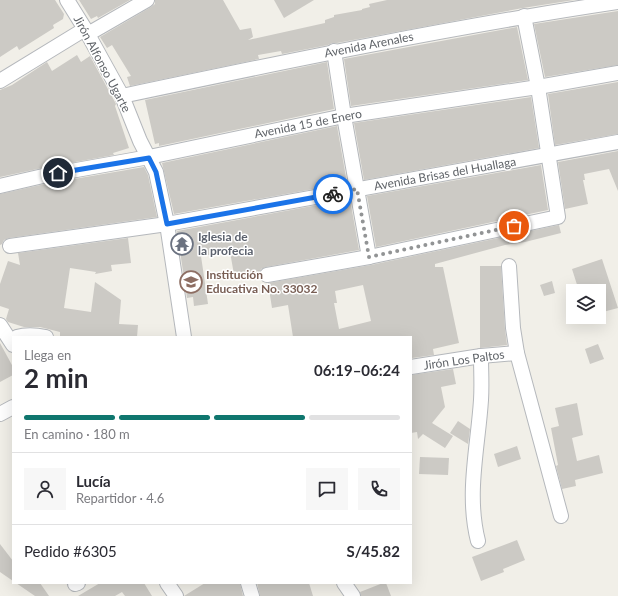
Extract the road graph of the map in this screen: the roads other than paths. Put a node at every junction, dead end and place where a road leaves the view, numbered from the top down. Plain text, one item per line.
1 (67, 0) edge
2 (147, 0) edge
3 (618, 2) edge
4 (524, 16) junction
5 (87, 32) junction
6 (334, 51) junction
7 (618, 73) edge
8 (0, 81) edge
9 (538, 87) junction
10 (122, 96) junction
11 (344, 116) junction
12 (618, 142) edge
13 (548, 155) junction
14 (149, 158) junction
15 (0, 186) edge
16 (357, 189) junction
17 (167, 224) junction
18 (10, 246) dead end
19 (369, 257) junction
20 (509, 266) dead end
21 (267, 275) dead end
22 (0, 325) edge
23 (21, 336) edge
24 (41, 336) edge
25 (184, 336) edge
26 (12, 339) edge
27 (517, 353) junction
28 (481, 356) junction
29 (412, 367) edge
30 (12, 408) edge
31 (0, 414) edge
32 (561, 516) dead end
33 (478, 541) dead end
34 (168, 584) edge
35 (345, 584) edge
36 (176, 596) edge
37 (353, 596) edge

1 - 5 street, Jirón Alfonso Ugarte
2 - 5 street
3 - 4 street, Avenida Arenales
4 - 6 street, Avenida Arenales
4 - 9 street
5 - 8 street
5 - 10 street, Jirón Alfonso Ugarte
6 - 10 street, Avenida Arenales
6 - 11 street
7 - 9 street, Avenida 15 de Enero
9 - 11 street, Avenida 15 de Enero
9 - 13 street
10 - 14 street, Jirón Alfonso Ugarte
11 - 14 street, Avenida 15 de Enero
11 - 16 street
12 - 13 street, Avenida Brisas del Huallaga
13 - 16 street, Avenida Brisas del Huallaga
13 - 19 street
14 - 15 street, Avenida 15 de Enero
14 - 17 street, Jirón Alfonso Ugarte
16 - 17 street, Avenida Brisas del Huallaga
16 - 19 street
17 - 18 street, Avenida Brisas del Huallaga
17 - 25 street, Jirón Alfonso Ugarte
19 - 21 street
20 - 27 street
22 - 26 street
23 - 24 street
27 - 28 street, Jirón Los Paltos
27 - 32 street
28 - 29 street, Jirón Los Paltos
28 - 33 street
30 - 31 street
34 - 36 street
35 - 37 street

